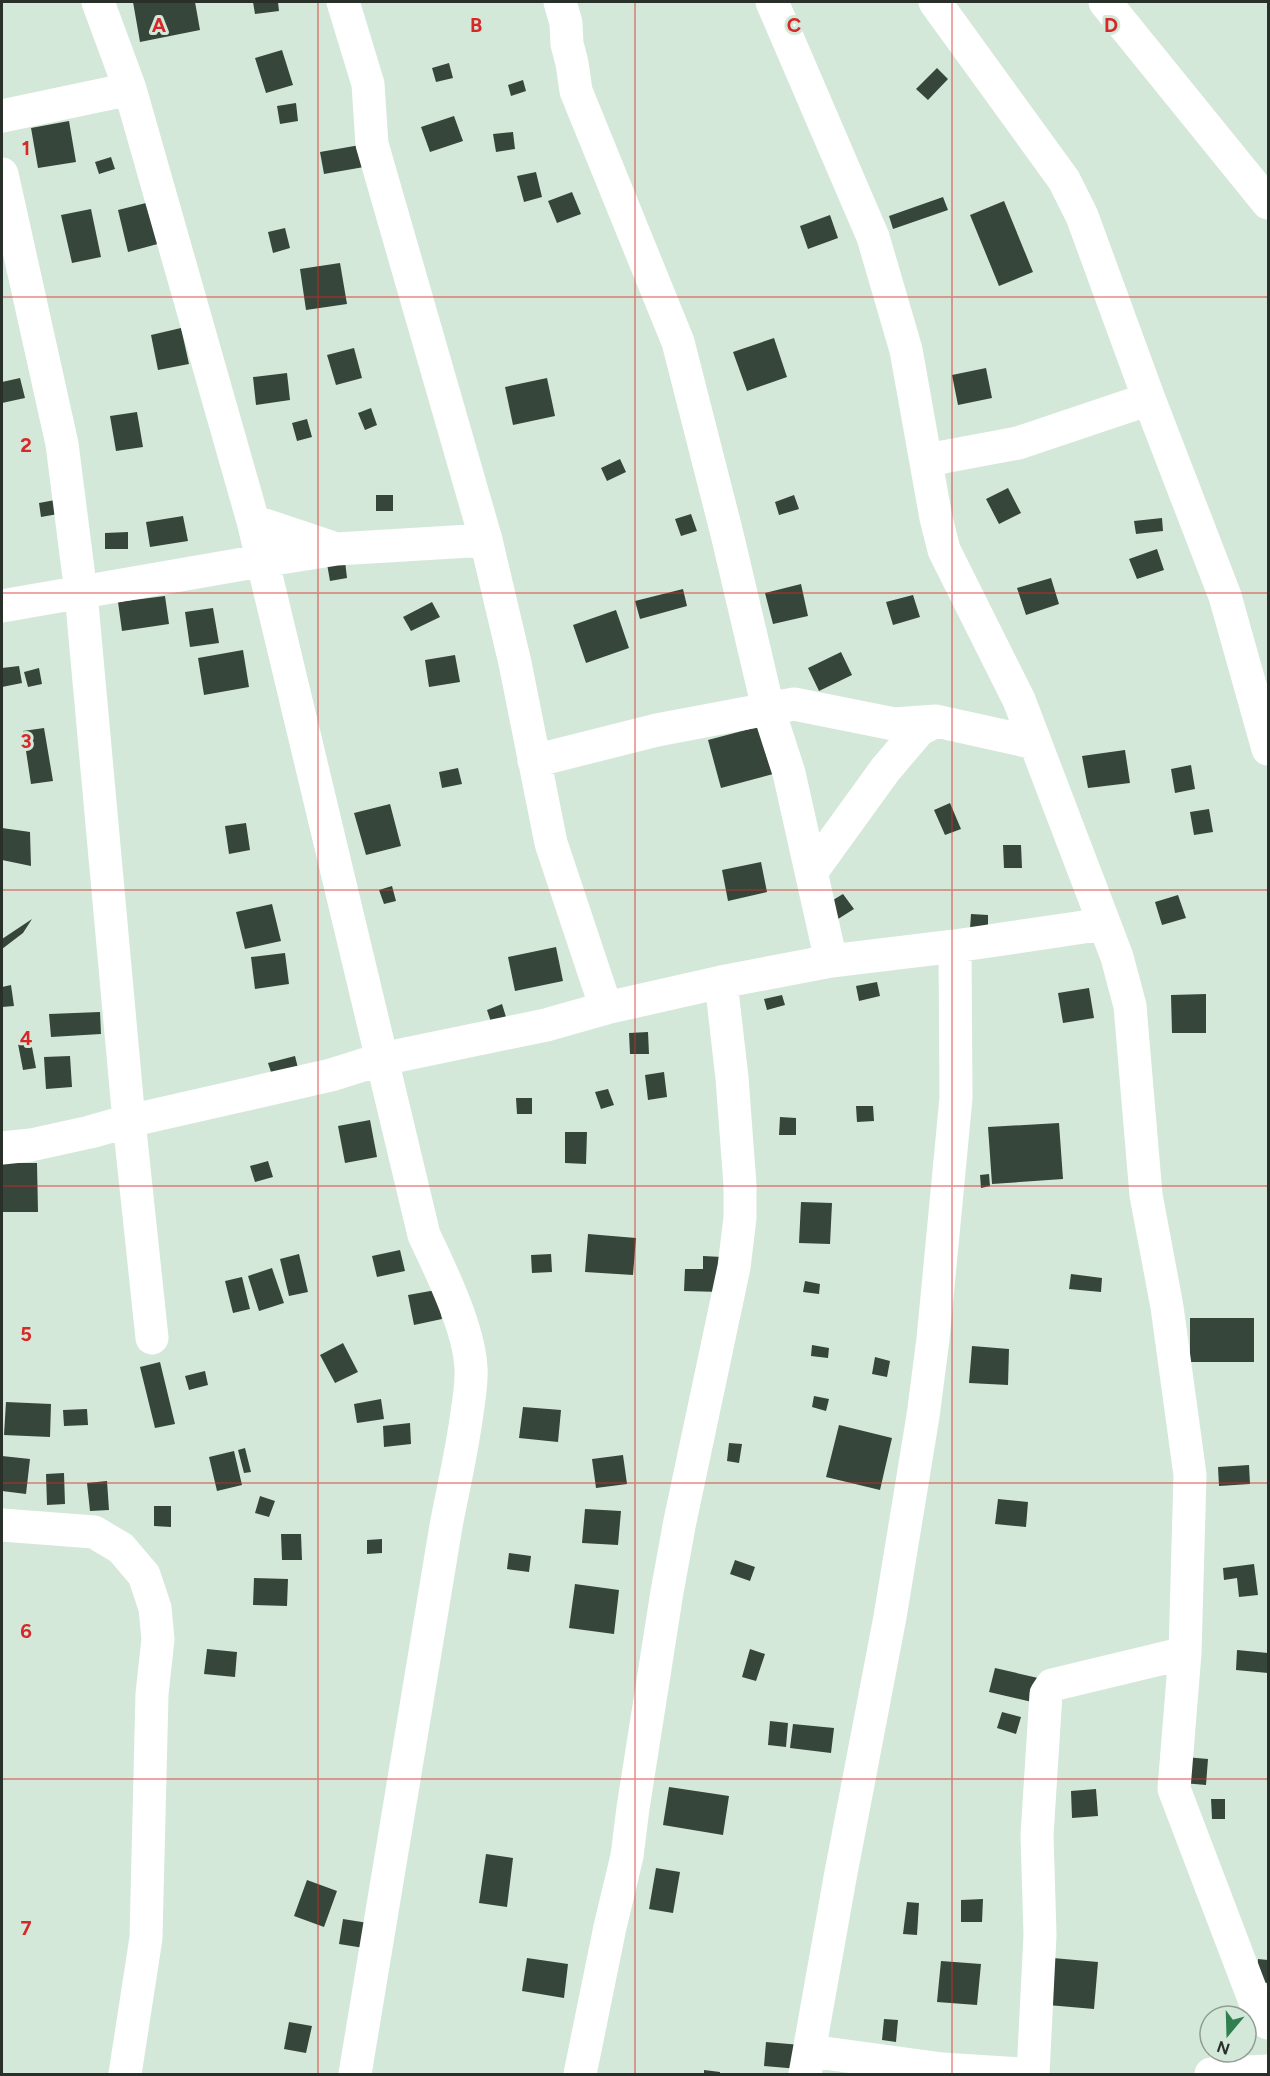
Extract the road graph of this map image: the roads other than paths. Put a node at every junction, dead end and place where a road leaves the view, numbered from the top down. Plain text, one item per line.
1 (98, 2) edge
2 (344, 2) edge
3 (560, 2) edge
4 (772, 2) edge
5 (935, 2) edge
6 (1105, 2) edge
7 (130, 89) junction
8 (2, 116) edge
9 (2, 174) edge
10 (1269, 203) edge
11 (1149, 399) junction
12 (927, 459) junction
13 (253, 521) junction
14 (486, 540) junction
15 (338, 549) junction
16 (261, 561) junction
17 (81, 593) junction
18 (2, 606) edge
19 (768, 708) junction
20 (936, 721) junction
21 (1035, 743) junction
22 (1269, 749) edge
23 (534, 761) junction
24 (812, 871) junction
25 (1104, 924) junction
26 (955, 946) junction
27 (831, 961) junction
28 (721, 982) junction
29 (606, 1008) junction
30 (382, 1059) junction
31 (129, 1121) junction
32 (2, 1148) edge
33 (152, 1338) dead end
34 (2, 1525) edge
35 (1185, 1653) junction
36 (1269, 2023) edge
37 (807, 2063) edge
38 (1269, 2072) edge
39 (125, 2074) edge
40 (355, 2074) edge
41 (580, 2074) edge
42 (1020, 2074) edge
43 (1033, 2074) edge
44 (1211, 2074) edge

1 - 7 street
2 - 14 street
3 - 19 street
4 - 12 street
5 - 11 street
6 - 10 street
7 - 8 street
7 - 13 street
9 - 17 street
11 - 12 street
11 - 22 street
12 - 21 street
13 - 15 street
13 - 16 street
14 - 15 street
14 - 23 street
15 - 16 street
16 - 17 street
16 - 30 street
17 - 18 street
17 - 31 street
19 - 20 street
19 - 23 street
19 - 24 street
20 - 21 street
20 - 24 street
21 - 25 street
23 - 29 street
24 - 27 street
25 - 26 street
25 - 35 street
26 - 27 street
26 - 37 street
27 - 28 street
28 - 29 street
28 - 41 street
29 - 30 street
30 - 31 street
30 - 40 street
31 - 32 street
31 - 33 street
34 - 39 street
35 - 36 street
35 - 43 street
37 - 42 street
38 - 44 street

